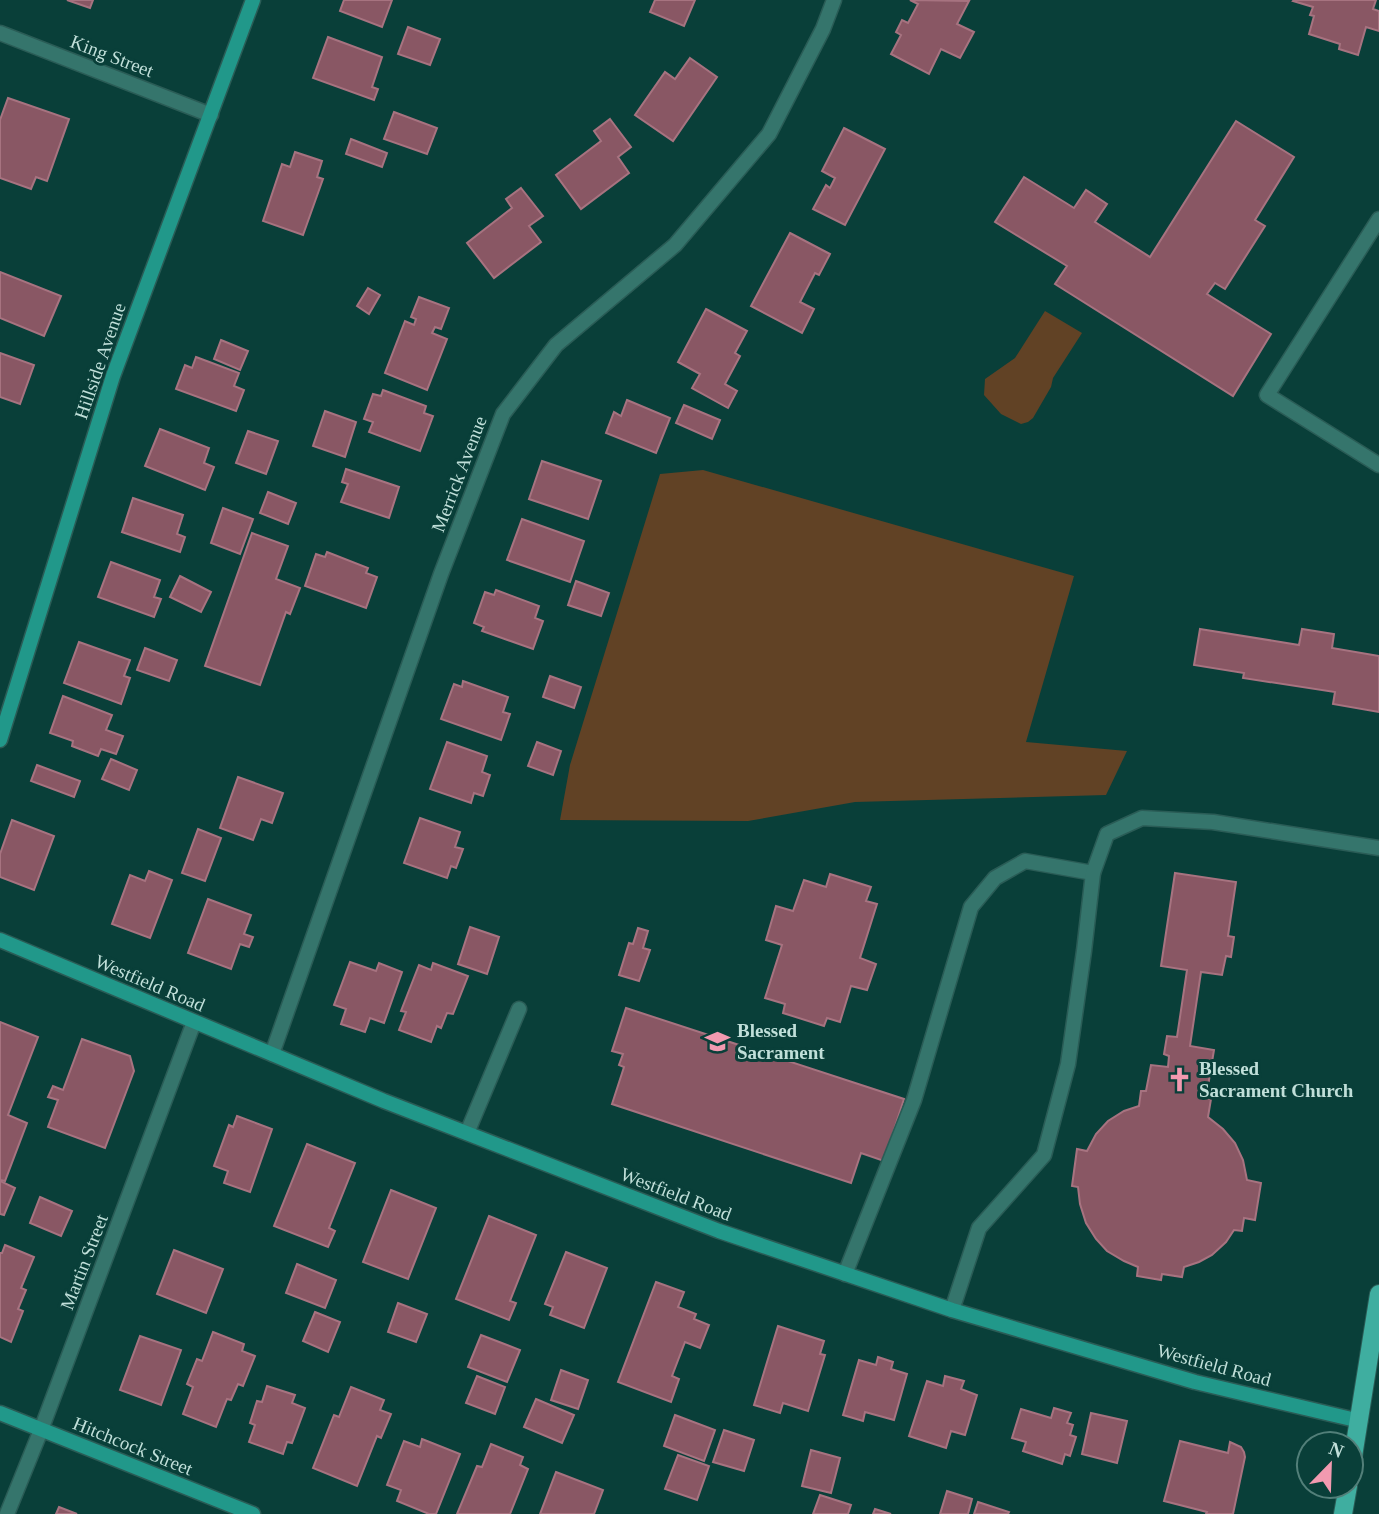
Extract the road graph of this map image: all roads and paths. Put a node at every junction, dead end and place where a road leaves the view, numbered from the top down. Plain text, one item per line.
1 (253, 0) edge
2 (834, 0) edge
3 (0, 33) edge
4 (211, 115) junction
5 (1379, 219) edge
6 (1379, 465) edge
7 (0, 740) edge
8 (1379, 848) edge
9 (1093, 873) junction
10 (0, 940) edge
11 (519, 1009) dead end
12 (194, 1022) junction
13 (272, 1054) junction
14 (467, 1133) junction
15 (845, 1274) junction
16 (1379, 1294) edge
17 (952, 1310) junction
18 (0, 1413) edge
19 (1360, 1421) junction
20 (41, 1430) junction
21 (1358, 1430) edge
22 (7, 1514) edge
23 (253, 1514) edge

1 - 4 main road, Hillside Avenue
2 - 13 street, Merrick Avenue
3 - 4 street, King Street
4 - 7 main road, Hillside Avenue
5 - 6 street
8 - 9 street
9 - 15 street
9 - 17 street
10 - 12 main road, Westfield Road
11 - 14 street
12 - 13 main road, Westfield Road
12 - 20 street, Martin Street
13 - 14 main road, Westfield Road
14 - 15 main road, Westfield Road
15 - 17 main road, Westfield Road
16 - 19 main road
17 - 19 main road, Westfield Road
18 - 20 main road, Hitchcock Street
19 - 21 main road
20 - 22 street, Martin Street
20 - 23 main road, Hitchcock Street

